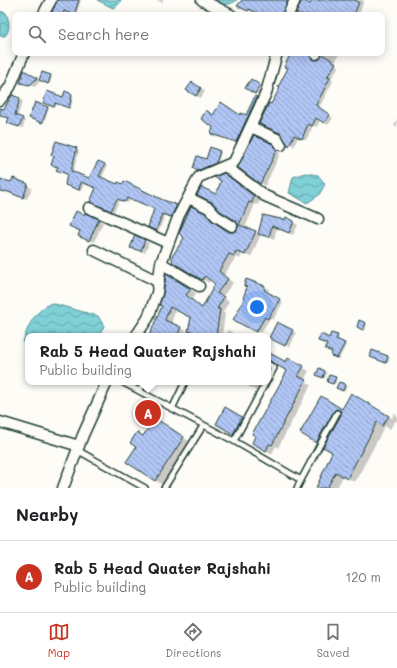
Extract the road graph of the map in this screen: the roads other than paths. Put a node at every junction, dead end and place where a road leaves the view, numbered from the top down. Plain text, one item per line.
1 (51, 0) edge
2 (202, 0) edge
3 (295, 0) edge
4 (45, 12) edge
5 (225, 12) edge
6 (289, 12) edge
7 (23, 56) edge
8 (276, 56) edge
9 (0, 100) edge
10 (251, 127) junction
11 (281, 145) dead end
12 (225, 166) junction
13 (189, 198) junction
14 (88, 208) dead end
15 (318, 220) dead end
16 (232, 226) dead end
17 (168, 243) junction
18 (94, 250) dead end
19 (161, 263) junction
20 (159, 282) junction
21 (199, 286) dead end
22 (138, 333) edge
23 (106, 385) edge
24 (129, 385) edge
25 (143, 385) edge
26 (184, 385) edge
27 (264, 385) edge
28 (140, 391) junction
29 (172, 409) junction
30 (337, 413) dead end
31 (0, 422) edge
32 (203, 426) junction
33 (234, 441) junction
34 (78, 448) junction
35 (301, 480) junction
36 (63, 488) edge
37 (145, 488) edge
38 (164, 488) edge
39 (297, 488) edge

1 - 4 street
2 - 5 street
3 - 6 street
7 - 9 street
8 - 10 street
10 - 11 street
10 - 12 street
12 - 13 street
12 - 15 street
13 - 16 street
13 - 17 street
14 - 17 street
17 - 19 street
18 - 20 street
19 - 20 street
19 - 21 street
20 - 22 street
23 - 34 street
24 - 28 lane
25 - 28 lane
26 - 29 lane
27 - 33 lane
28 - 29 lane
29 - 32 lane
30 - 35 lane
31 - 34 street
32 - 33 lane
32 - 38 lane
33 - 35 lane
34 - 36 street
34 - 37 lane
35 - 39 lane

